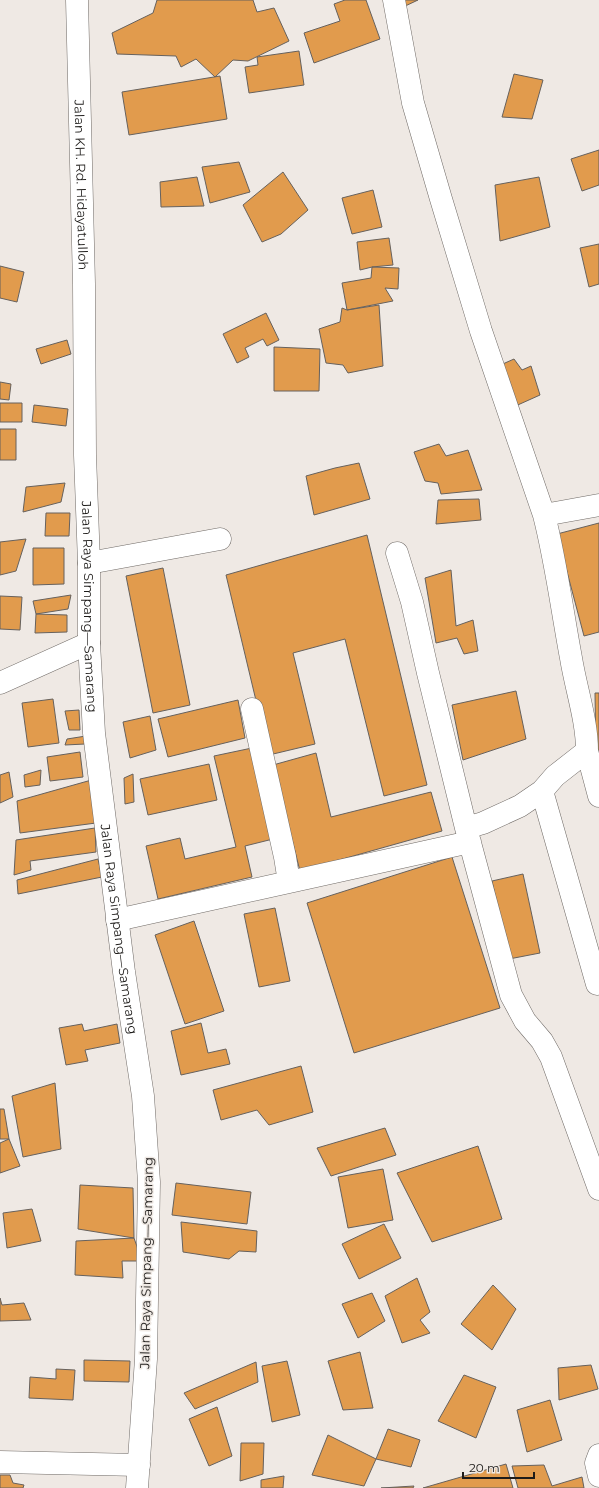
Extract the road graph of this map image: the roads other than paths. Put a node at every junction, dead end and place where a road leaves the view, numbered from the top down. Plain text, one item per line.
1 (77, 0) edge
2 (394, 0) edge
3 (85, 370) joint
4 (599, 505) edge
5 (544, 515) junction
6 (220, 539) dead end
7 (397, 553) dead end
8 (89, 563) junction
9 (89, 643) junction
10 (0, 683) edge
11 (252, 709) dead end
12 (587, 751) junction
13 (542, 791) junction
14 (599, 796) edge
15 (468, 835) junction
16 (289, 882) junction
17 (117, 920) junction
18 (597, 984) dead end
19 (599, 1189) edge
20 (599, 1455) edge
21 (0, 1462) edge
22 (139, 1465) junction
23 (599, 1476) edge
24 (137, 1488) edge

1 - 3 street, Jalan KH. Rd. Hidayatulloh
2 - 5 street
3 - 8 street, Jalan Raya Simpang—Samarang
4 - 5 street
5 - 12 street
6 - 8 street
7 - 15 street
8 - 9 street, Jalan Raya Simpang—Samarang
9 - 10 street
9 - 17 street, Jalan Raya Simpang—Samarang
11 - 16 street
12 - 13 street
12 - 14 street
13 - 15 street
13 - 18 street
15 - 16 street
15 - 19 street
16 - 17 street
17 - 22 street, Jalan Raya Simpang—Samarang
20 - 23 street
21 - 22 street
22 - 24 street, Jalan Raya Simpang—Samarang

